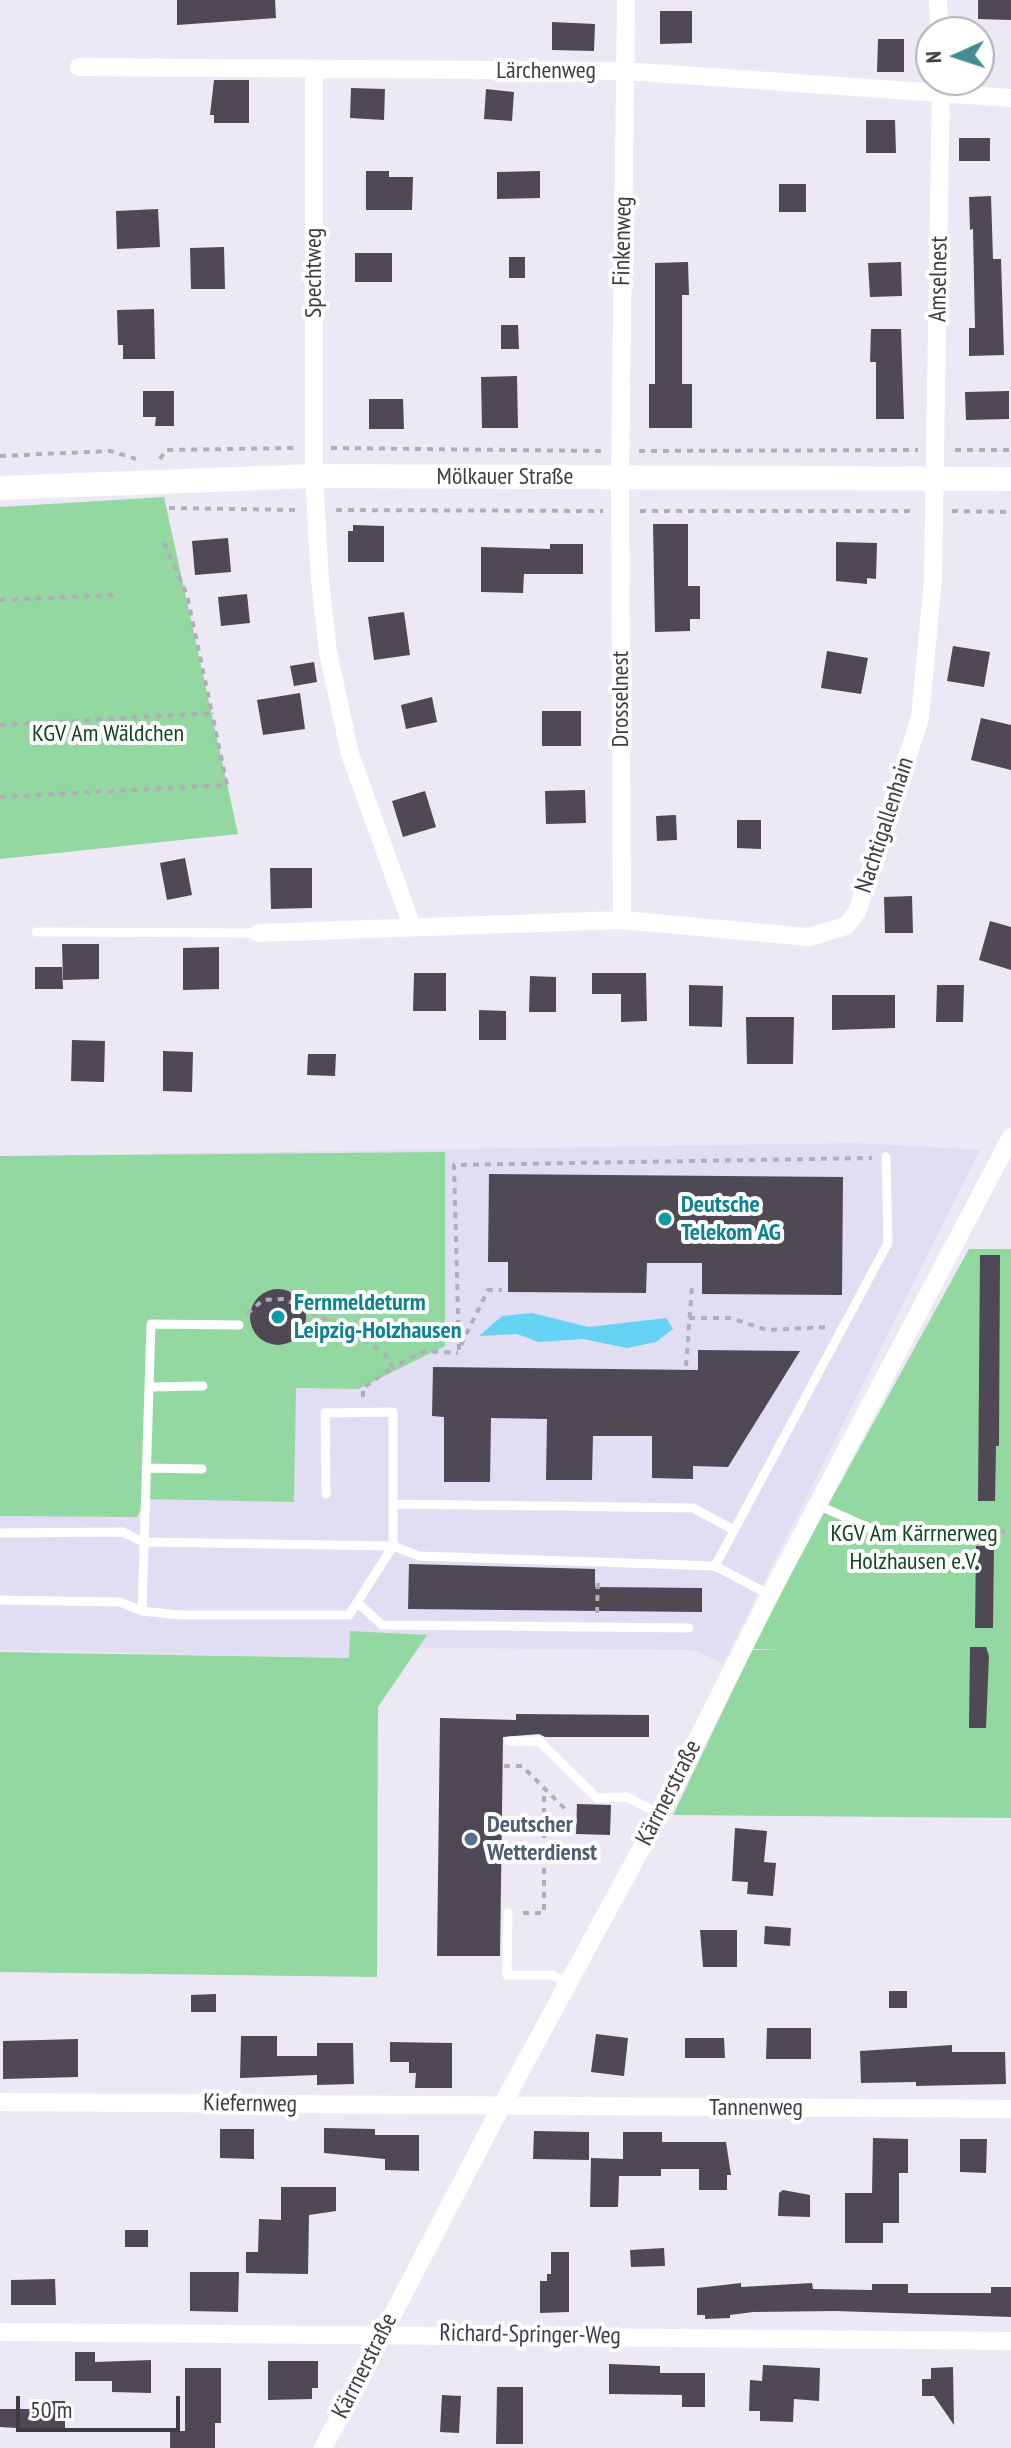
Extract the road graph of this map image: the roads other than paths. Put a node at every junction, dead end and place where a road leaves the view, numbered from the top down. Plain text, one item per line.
1 (626, 4) dead end
2 (79, 67) dead end
3 (314, 71) junction
4 (625, 71) junction
5 (915, 86) edge
6 (942, 96) edge
7 (314, 476) junction
8 (620, 478) junction
9 (935, 478) junction
10 (1011, 479) edge
11 (0, 488) edge
12 (622, 920) junction
13 (412, 926) junction
14 (36, 932) dead end
15 (258, 933) joint
16 (1011, 1137) edge
17 (886, 1157) road end
18 (239, 1325) road end
19 (203, 1386) dead end
20 (149, 1387) junction
21 (146, 1468) junction
22 (202, 1469) dead end
23 (326, 1494) dead end
24 (393, 1504) junction
25 (820, 1506) junction
26 (734, 1530) junction
27 (961, 1531) road end
28 (0, 1533) edge
29 (143, 1542) junction
30 (393, 1546) junction
31 (715, 1566) junction
32 (770, 1595) junction
33 (0, 1600) edge
34 (357, 1602) junction
35 (142, 1611) junction
36 (689, 1628) dead end
37 (509, 1741) dead end
38 (660, 1814) junction
39 (508, 1913) road end
40 (568, 1983) junction
41 (0, 2102) edge
42 (501, 2107) junction
43 (1011, 2109) edge
44 (0, 2332) edge
45 (381, 2334) junction
46 (1011, 2341) edge
47 (323, 2448) edge

1 - 4 street, Finkenweg
2 - 3 street, Lärchenweg
3 - 4 street, Lärchenweg
3 - 7 street, Spechtweg
4 - 5 street, Lärchenweg
4 - 8 street, Finkenweg
6 - 9 street, Amselnest
7 - 8 street, Mölkauer Straße
7 - 11 street, Mölkauer Straße
7 - 13 street
8 - 9 street, Mölkauer Straße
8 - 12 street, Drosselnest
9 - 10 street, Mölkauer Straße
9 - 12 street, Nachtigallenhain
12 - 13 street, Nachtigallenhain
13 - 15 street, Nachtigallenhain
14 - 15 lane
16 - 25 street, Kärrnerstraße
17 - 26 lane
18 - 20 lane
19 - 20 lane
20 - 21 lane
21 - 22 lane
21 - 29 lane
23 - 24 lane
24 - 26 lane
24 - 30 lane
25 - 27 lane
25 - 32 street, Kärrnerstraße
26 - 31 lane
28 - 29 lane
29 - 30 lane
29 - 35 lane
30 - 31 lane
30 - 34 lane
31 - 32 lane
32 - 38 street, Kärrnerstraße
33 - 35 lane
34 - 35 lane
34 - 36 lane
37 - 38 lane
38 - 40 street, Kärrnerstraße
39 - 40 lane
40 - 42 street, Kärrnerstraße
41 - 42 street, Kiefernweg
42 - 43 street, Tannenweg
42 - 45 street, Kärrnerstraße
44 - 45 street, Richard-Springer-Weg
45 - 46 street, Richard-Springer-Weg
45 - 47 street, Kärrnerstraße

